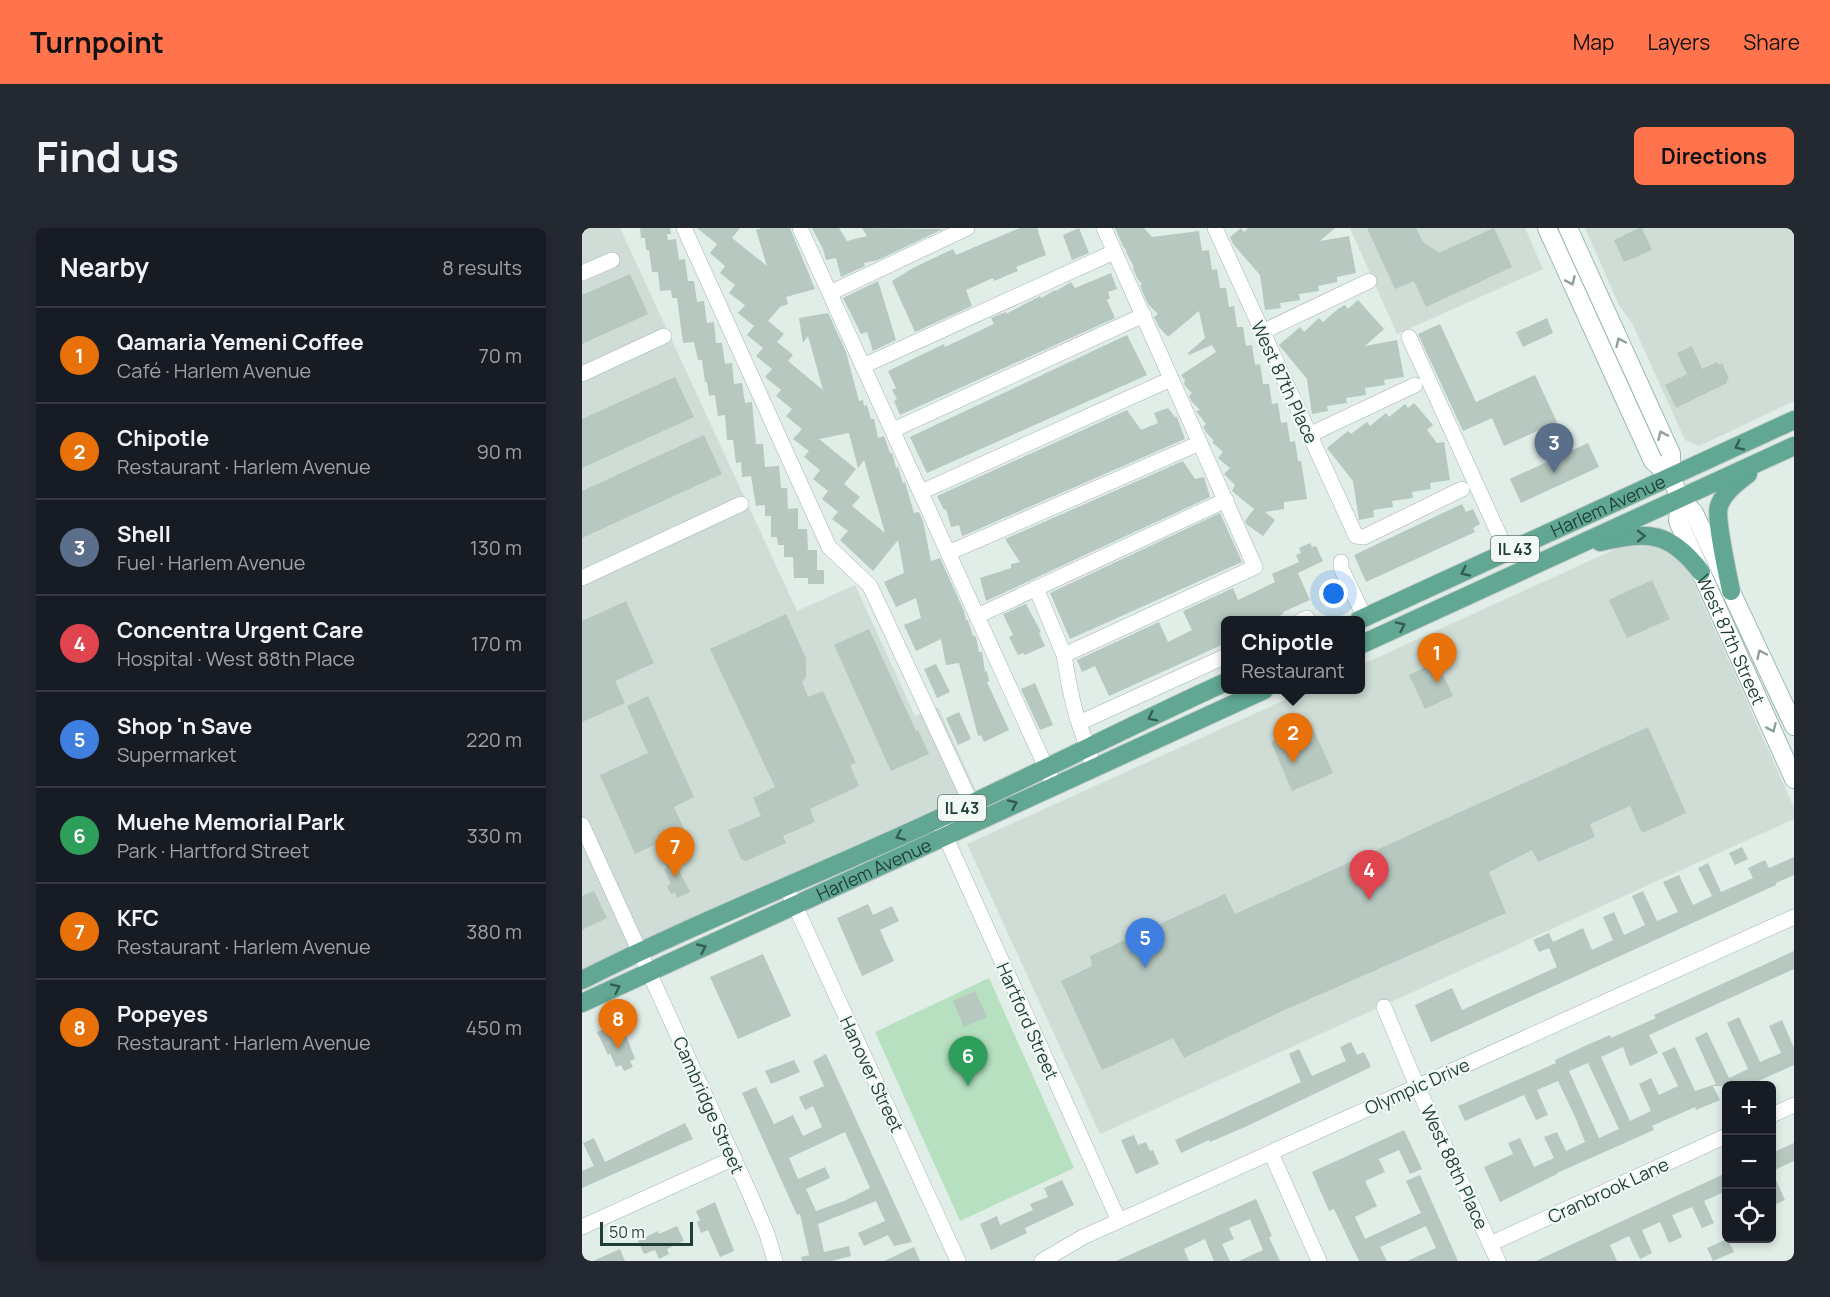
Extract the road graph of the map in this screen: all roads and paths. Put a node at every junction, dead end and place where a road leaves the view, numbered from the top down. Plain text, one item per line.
1 (684, 228) edge
2 (800, 228) edge
3 (967, 228) edge
4 (1104, 228) edge
5 (1547, 228) edge
6 (1569, 228) edge
7 (1217, 229) edge
8 (1114, 252) junction
9 (612, 260) dead end
10 (582, 273) edge
11 (1369, 280) dead end
12 (830, 293) junction
13 (1144, 315) junction
14 (1262, 332) junction
15 (664, 336) dead end
16 (1409, 337) dead end
17 (863, 366) junction
18 (582, 374) edge
19 (1171, 379) junction
20 (1415, 385) dead end
21 (1794, 420) edge
22 (893, 430) junction
23 (1310, 435) junction
24 (1200, 442) junction
25 (1794, 446) edge
26 (1769, 457) junction
27 (1671, 477) junction
28 (1462, 489) dead end
29 (921, 492) junction
30 (1680, 498) junction
31 (1226, 500) junction
32 (741, 504) dead end
33 (1508, 552) junction
34 (1564, 552) junction
35 (948, 553) junction
36 (1341, 562) dead end
37 (1701, 572) junction
38 (582, 578) edge
39 (1036, 588) junction
40 (1731, 591) junction
41 (977, 616) junction
42 (1361, 616) edge
43 (1365, 618) edge
44 (1365, 643) edge
45 (1064, 655) junction
46 (1221, 658) edge
47 (1221, 684) edge
48 (1255, 694) edge
49 (1079, 723) junction
50 (1794, 726) edge
51 (1089, 748) junction
52 (1047, 768) junction
53 (1093, 768) junction
54 (1794, 779) edge
55 (1054, 785) junction
56 (975, 812) junction
57 (582, 825) edge
58 (941, 828) junction
59 (786, 886) junction
60 (795, 905) junction
61 (1794, 916) edge
62 (639, 951) junction
63 (649, 972) junction
64 (582, 980) edge
65 (582, 1003) edge
66 (1384, 1007) dead end
67 (1418, 1086) junction
68 (1794, 1105) edge
69 (1776, 1113) edge
70 (1722, 1138) edge
71 (1271, 1153) junction
72 (734, 1158) junction
73 (1119, 1221) junction
74 (582, 1227) edge
75 (1490, 1244) junction
76 (775, 1261) edge
77 (958, 1261) edge
78 (1042, 1261) edge
79 (1319, 1261) edge
80 (1498, 1261) edge

1 - 56 street
2 - 12 street
3 - 12 street
4 - 8 street
5 -> 27 main road, West 87th Street
27 -> 6 main road, West 87th Street
7 - 14 street, West 87th Place
8 - 13 street
8 - 17 street
9 - 10 street
11 - 14 street
12 - 17 street
13 - 19 street
13 - 22 street
14 - 23 street, West 87th Place
15 - 18 street
16 - 33 street
17 - 22 street
19 - 24 street
19 - 29 street
20 - 23 street
21 -> 27 main road, Harlem Avenue / IL 43
22 - 29 street
23 - 28 street, West 87th Place
24 - 31 street
24 - 35 street
25 - 26 main road, Harlem Avenue / IL 43
26 - 30 main road, Harlem Avenue / IL 43
26 - 40 main road
27 - 30 main road, West 87th Street
27 - 33 main road, Harlem Avenue / IL 43
29 - 35 street
30 - 34 main road, Harlem Avenue / IL 43
30 - 37 main road, West 87th Street
30 - 40 main road, West 87th Street
31 - 39 street
31 - 45 street
32 - 38 street
33 -> 43 main road, Harlem Avenue / IL 43
34 -> 37 main road
44 -> 34 main road, Harlem Avenue / IL 43
35 - 41 street
36 - 42 street
37 -> 54 main road, West 87th Street
39 - 41 street
39 - 45 street
50 -> 40 main road, West 87th Street
41 - 52 street
45 - 49 street
46 - 49 street
47 -> 51 main road, Harlem Avenue / IL 43
48 - 53 main road, Harlem Avenue / IL 43
49 - 51 street
51 - 52 main road, Harlem Avenue / IL 43
51 - 53 street
52 - 55 street
52 - 56 main road, Harlem Avenue / IL 43
53 - 55 main road, Harlem Avenue / IL 43
56 -> 55 main road, Harlem Avenue / IL 43
56 - 58 main road, Harlem Avenue / IL 43
57 - 62 street, Cambridge Street
58 -> 59 main road, Harlem Avenue / IL 43
58 - 60 main road, Harlem Avenue / IL 43
58 - 73 street, Hartford Street
59 - 60 street, Hanover Street
59 - 62 main road, Harlem Avenue / IL 43
63 -> 60 main road, Harlem Avenue / IL 43
60 - 77 street, Hanover Street
61 - 67 street, Olympic Drive
62 - 63 street, Cambridge Street
62 - 64 main road, Harlem Avenue / IL 43
65 -> 63 main road, Harlem Avenue / IL 43
63 - 72 street, Cambridge Street
66 - 67 street, West 88th Place
67 - 71 street, Olympic Drive
67 - 75 street, West 88th Place
68 - 69 street
70 - 75 street, Cranbrook Lane
71 - 73 street, Olympic Drive
71 - 79 street
72 - 74 street
72 - 76 street, Cambridge Street
73 - 78 street, Olympic Drive
75 - 80 street, West 88th Place

